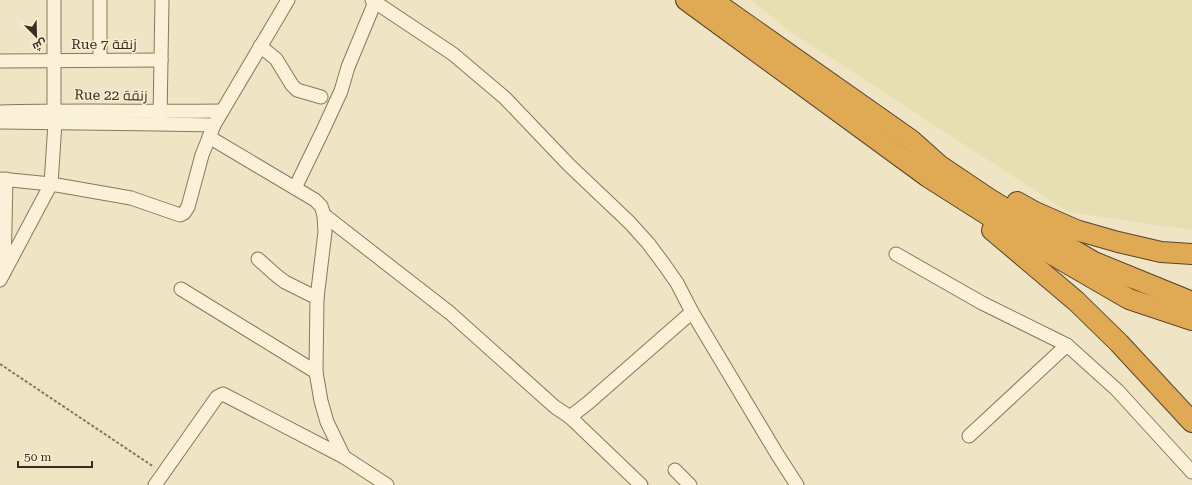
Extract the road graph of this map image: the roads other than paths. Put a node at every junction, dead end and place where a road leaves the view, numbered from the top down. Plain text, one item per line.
1 (54, 0) edge
2 (100, 0) edge
3 (162, 0) edge
4 (288, 0) edge
5 (686, 0) edge
6 (712, 0) edge
7 (374, 1) edge
8 (260, 46) junction
9 (54, 60) junction
10 (100, 60) junction
11 (161, 60) junction
12 (0, 61) edge
13 (321, 97) dead end
14 (222, 111) junction
15 (0, 112) edge
16 (54, 117) junction
17 (160, 118) junction
18 (0, 122) edge
19 (212, 131) junction
20 (911, 140) junction
21 (928, 178) junction
22 (3, 179) edge
23 (51, 184) junction
24 (295, 188) junction
25 (324, 215) junction
26 (896, 254) dead end
27 (1192, 254) edge
28 (258, 259) dead end
29 (2, 277) edge
30 (180, 289) dead end
31 (317, 298) junction
32 (1192, 302) edge
33 (692, 312) junction
34 (1192, 320) edge
35 (1066, 345) junction
36 (316, 372) junction
37 (570, 417) junction
38 (1192, 422) edge
39 (969, 436) dead end
40 (344, 457) junction
41 (675, 470) dead end
42 (1192, 472) edge
43 (155, 485) edge
44 (387, 485) edge
45 (641, 485) edge
46 (690, 485) edge
47 (797, 485) edge

1 - 9 street
2 - 10 street
3 - 11 street
4 - 8 street
5 - 21 highway
6 - 20 highway
7 - 24 street
7 - 33 street
8 - 13 street
8 - 14 street
9 - 10 street, Rue 7 زنقة
9 - 12 street, Rue 7 زنقة
9 - 16 street
10 - 11 street, Rue 7 زنقة
11 - 17 street
14 - 17 street, Rue 22 زنقة
14 - 19 street
15 - 16 street, Rue 22 زنقة
16 - 17 street, Rue 22 زنقة
16 - 18 street, Rue 22 زنقة
16 - 23 street
17 - 19 street, Rue 22 زنقة
19 - 23 street
19 - 24 street
20 - 27 highway
20 - 32 highway
21 - 34 highway
21 - 38 highway
22 - 23 street
22 - 29 street
23 - 29 street
24 - 25 street
25 - 31 street
25 - 37 street
26 - 35 street
28 - 31 street
30 - 36 street
31 - 36 street
33 - 37 street
33 - 47 street
35 - 39 street
35 - 42 street
36 - 40 street
37 - 45 street
40 - 43 street
40 - 44 street
41 - 46 street

